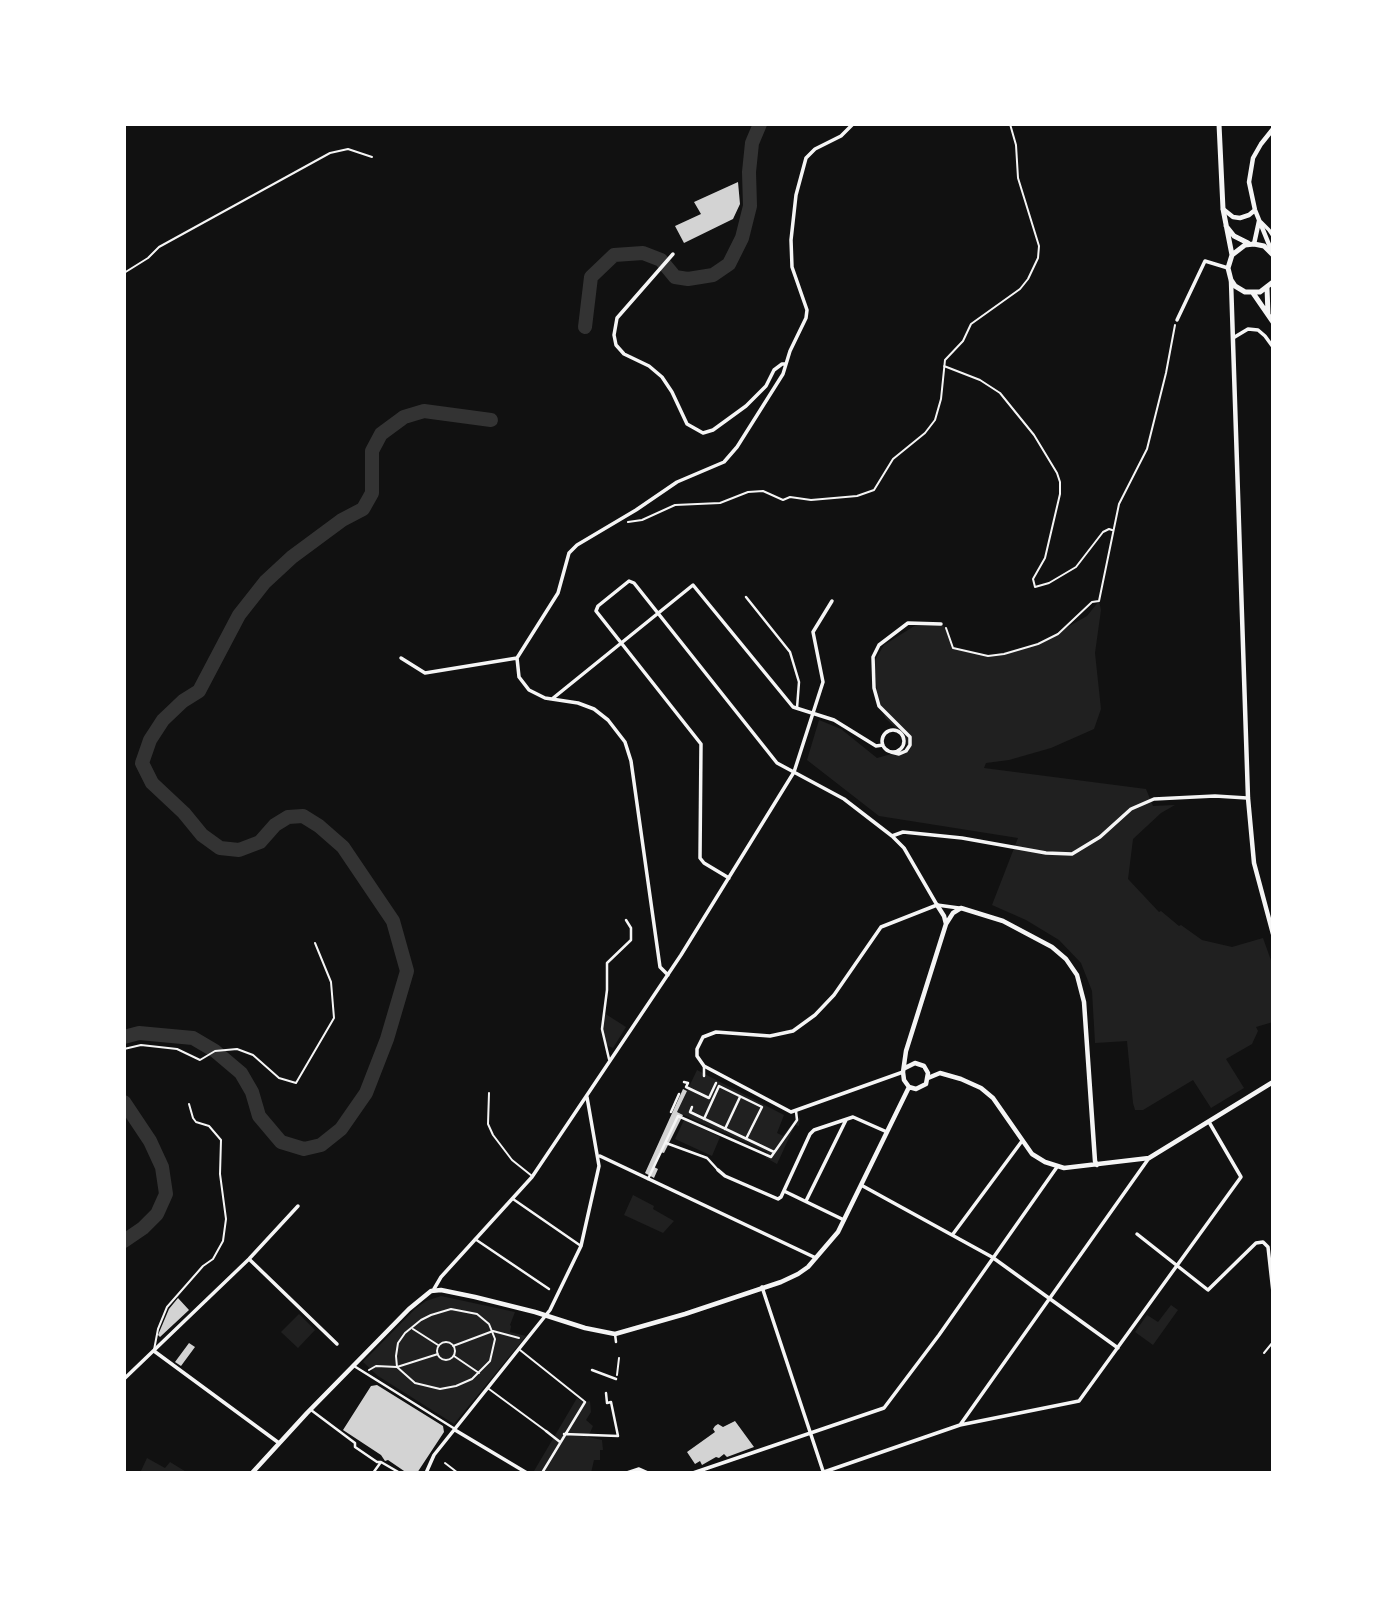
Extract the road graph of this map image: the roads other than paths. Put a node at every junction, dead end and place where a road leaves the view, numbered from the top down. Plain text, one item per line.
1 (853, 124) edge
2 (1219, 124) edge
3 (1273, 129) edge
4 (1223, 209) junction
5 (1255, 210) junction
6 (1259, 221) junction
7 (1224, 223) junction
8 (1273, 236) edge
9 (1252, 244) junction
10 (673, 254) dead end
11 (1272, 254) edge
12 (1232, 255) junction
13 (1228, 268) junction
14 (1231, 280) junction
15 (1273, 282) edge
16 (1267, 288) junction
17 (1241, 290) junction
18 (1253, 293) junction
19 (1232, 301) junction
20 (1268, 314) junction
21 (1177, 320) road end
22 (1273, 322) edge
23 (1233, 339) junction
24 (1273, 347) edge
25 (786, 364) junction
26 (746, 597) dead end
27 (832, 601) dead end
28 (658, 613) junction
29 (941, 624) road end
30 (621, 643) junction
31 (401, 658) dead end
32 (517, 659) junction
33 (552, 699) junction
34 (797, 708) junction
35 (813, 713) junction
36 (883, 745) junction
37 (891, 752) junction
38 (794, 772) junction
39 (1248, 798) junction
40 (892, 836) junction
41 (729, 878) junction
42 (937, 905) junction
43 (961, 908) junction
44 (626, 920) dead end
45 (946, 924) junction
46 (1273, 934) edge
47 (668, 975) junction
48 (611, 1062) junction
49 (704, 1066) junction
50 (904, 1070) junction
51 (704, 1076) dead end
52 (928, 1078) junction
53 (684, 1082) dead end
54 (1273, 1082) edge
55 (716, 1083) dead end
56 (909, 1087) junction
57 (489, 1093) dead end
58 (679, 1094) dead end
59 (740, 1096) junction
60 (587, 1097) junction
61 (189, 1104) dead end
62 (692, 1107) dead end
63 (796, 1111) junction
64 (671, 1112) dead end
65 (704, 1119) junction
66 (846, 1120) junction
67 (1209, 1122) junction
68 (725, 1129) junction
69 (887, 1132) junction
70 (746, 1139) junction
71 (1021, 1141) junction
72 (665, 1143) junction
73 (774, 1152) junction
74 (599, 1156) junction
75 (1149, 1158) junction
76 (1097, 1165) junction
77 (1057, 1167) junction
78 (719, 1170) joint
79 (532, 1177) junction
80 (648, 1179) junction
81 (862, 1185) junction
82 (784, 1191) junction
83 (513, 1199) junction
84 (806, 1201) junction
85 (298, 1206) dead end
86 (844, 1220) junction
87 (953, 1234) junction
88 (1137, 1234) dead end
89 (475, 1239) junction
90 (581, 1246) junction
91 (992, 1257) junction
92 (816, 1258) junction
93 (249, 1259) junction
94 (1177, 1266) junction
95 (762, 1287) junction
96 (434, 1289) junction
97 (549, 1289) dead end
98 (1273, 1292) edge
99 (1049, 1298) junction
100 (546, 1315) junction
101 (615, 1334) junction
102 (616, 1342) dead end
103 (1273, 1342) edge
104 (337, 1344) dead end
105 (1118, 1348) junction
106 (519, 1350) junction
107 (153, 1351) junction
108 (1264, 1353) dead end
109 (355, 1362) junction
110 (592, 1370) dead end
111 (616, 1378) dead end
112 (124, 1379) edge
113 (488, 1389) junction
114 (606, 1393) dead end
115 (584, 1402) joint
116 (311, 1410) junction
117 (960, 1425) junction
118 (455, 1430) junction
119 (547, 1431) joint
120 (810, 1433) junction
121 (564, 1434) junction
122 (559, 1442) junction
123 (279, 1443) junction
124 (381, 1462) junction
125 (822, 1472) edge
126 (252, 1473) edge
127 (373, 1473) edge
128 (400, 1473) edge
129 (426, 1473) edge
130 (527, 1473) edge
131 (542, 1473) edge
132 (627, 1473) edge
133 (648, 1473) edge
134 (693, 1473) edge

1 - 25 street
2 - 4 main road
3 - 5 street
4 - 5 street
4 - 7 main road
5 - 6 street
6 - 8 street
6 - 9 street
6 - 11 street
7 - 9 main road
7 - 12 main road
9 - 11 main road
9 - 12 main road
10 - 25 street
12 - 13 main road
13 - 14 main road
13 - 21 street
14 - 17 main road
14 - 19 street
15 - 16 main road
16 - 18 main road
16 - 20 main road
17 - 18 main road
17 - 19 street
18 - 20 main road
19 - 23 street
20 - 22 main road
23 - 24 street
23 - 39 street
25 - 32 street
26 - 34 street
27 - 35 street
28 - 30 street
28 - 30 street
28 - 34 street
28 - 38 street
29 - 37 street
30 - 33 street
30 - 41 street
31 - 32 street
32 - 33 street
33 - 47 street
34 - 35 street
35 - 36 street
35 - 38 street
36 - 37 street
36 - 37 street
38 - 40 street
38 - 41 street
39 - 40 street
39 - 46 street
40 - 42 street
41 - 47 street
42 - 43 street
42 - 45 street
42 - 49 street
43 - 45 street
43 - 76 street
44 - 48 street
45 - 50 street
47 - 48 street
48 - 60 street
49 - 51 street
49 - 63 street
50 - 52 street
50 - 56 street
50 - 63 street
52 - 56 street
52 - 71 street
53 - 55 street
54 - 67 street
56 - 69 street
57 - 79 lane
58 - 64 street
59 - 65 street
59 - 68 street
59 - 70 street
60 - 74 street
60 - 79 street
61 - 107 lane
62 - 65 street
63 - 73 street
65 - 68 street
66 - 69 street
66 - 82 street
66 - 84 street
67 - 75 street
67 - 94 street
68 - 70 street
69 - 81 street
70 - 73 street
71 - 77 street
71 - 87 street
72 - 73 street
72 - 78 street
72 - 80 street
74 - 80 street
74 - 90 street
75 - 76 street
75 - 99 street
76 - 77 street
77 - 91 street
78 - 82 street
79 - 83 street
80 - 92 street
81 - 86 street
81 - 87 street
82 - 84 street
83 - 89 street
83 - 90 street
84 - 86 street
85 - 93 street
86 - 92 street
87 - 91 street
88 - 94 street
89 - 96 street
89 - 97 street
90 - 100 street
91 - 99 street
91 - 120 street
92 - 95 street
93 - 104 street
93 - 107 street
94 - 98 street
94 - 105 street
95 - 101 street
95 - 120 street
96 - 100 street
96 - 109 street
99 - 105 street
99 - 117 street
100 - 101 street
100 - 106 street
101 - 102 street
103 - 108 lane
105 - 117 street
106 - 113 street
106 - 115 lane
107 - 112 street
107 - 123 street
109 - 116 street
109 - 118 street
110 - 111 street
113 - 118 street
113 - 119 lane
114 - 121 street
115 - 121 street
116 - 123 street
116 - 124 street
117 - 125 street
118 - 129 street
118 - 130 street
119 - 122 street
120 - 125 street
120 - 134 street
121 - 122 street
122 - 131 street
123 - 126 street
124 - 127 street
124 - 128 street
132 - 133 street

